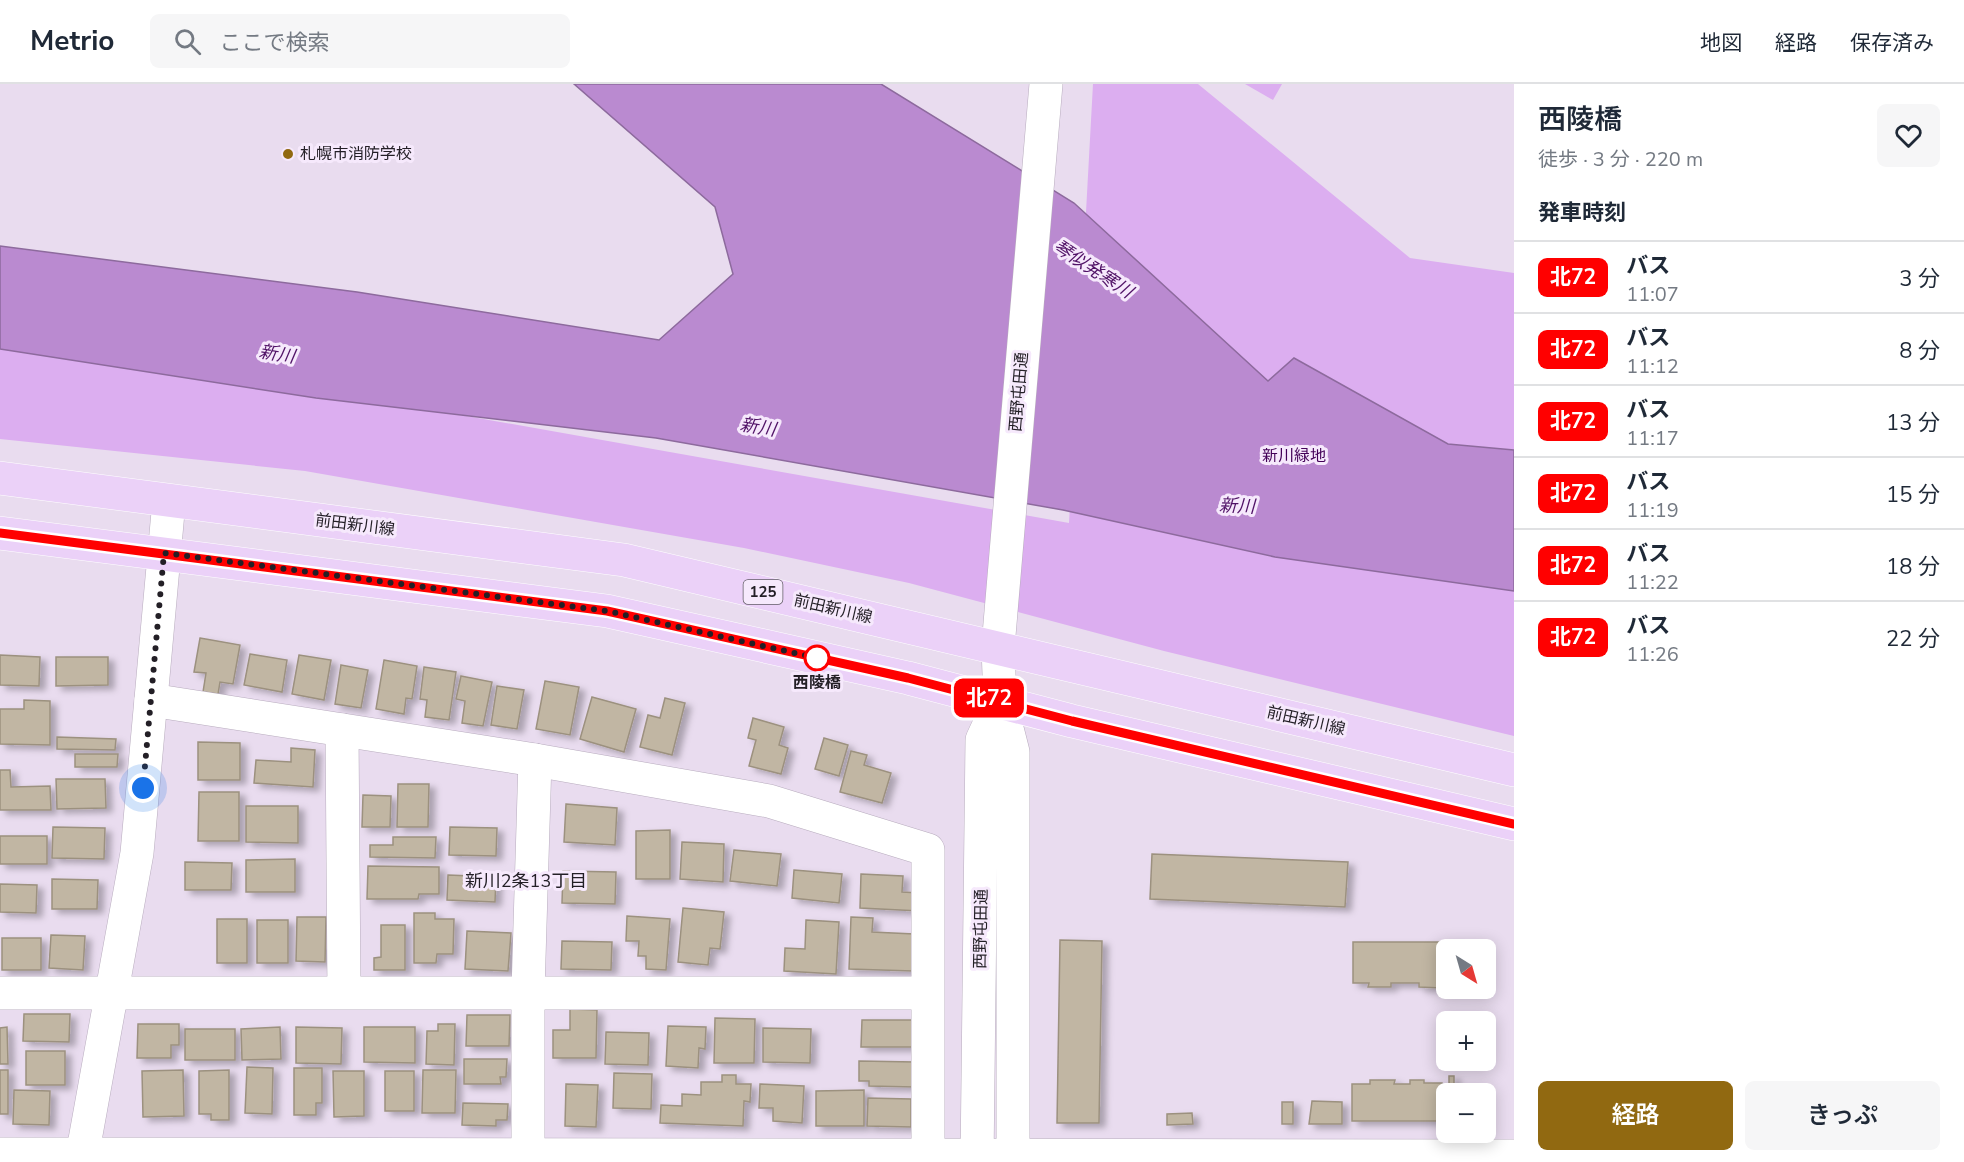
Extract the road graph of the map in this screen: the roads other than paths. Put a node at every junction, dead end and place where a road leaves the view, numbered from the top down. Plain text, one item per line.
1 (1046, 84) edge
2 (0, 478) edge
3 (169, 501) junction
4 (0, 533) edge
5 (164, 553) junction
6 (998, 647) junction
7 (151, 700) junction
8 (1000, 700) junction
9 (342, 730) junction
10 (535, 760) junction
11 (1514, 770) edge
12 (1514, 824) edge
13 (528, 991) junction
14 (111, 992) junction
15 (344, 992) junction
16 (0, 993) edge
17 (927, 993) junction
18 (0, 1154) edge
19 (528, 1154) junction
20 (928, 1155) junction
21 (1514, 1156) edge
22 (81, 1158) edge
23 (977, 1158) edge
24 (1013, 1158) edge
25 (1215, 1159) edge
26 (1393, 1159) edge

1 - 6 street, 西野屯田通
2 - 3 main road, 前田新川線 / 125
3 - 5 street
3 - 6 main road, 前田新川線 / 125
4 - 5 main road
5 - 7 street
5 - 8 main road
6 - 8 street, 西野屯田通
6 - 11 main road, 前田新川線 / 125
7 - 9 street
7 - 14 street
8 - 12 main road
8 - 23 street, 西野屯田通
8 - 24 street, 西野屯田通
9 - 10 street
9 - 15 street
10 - 13 street
10 - 17 street
13 - 15 street
13 - 17 street
13 - 19 street
14 - 15 street
14 - 16 street
14 - 22 street
17 - 20 street
18 - 22 street
19 - 20 street
19 - 22 street
20 - 23 street
21 - 26 street
23 - 24 street
24 - 25 street
25 - 26 street

